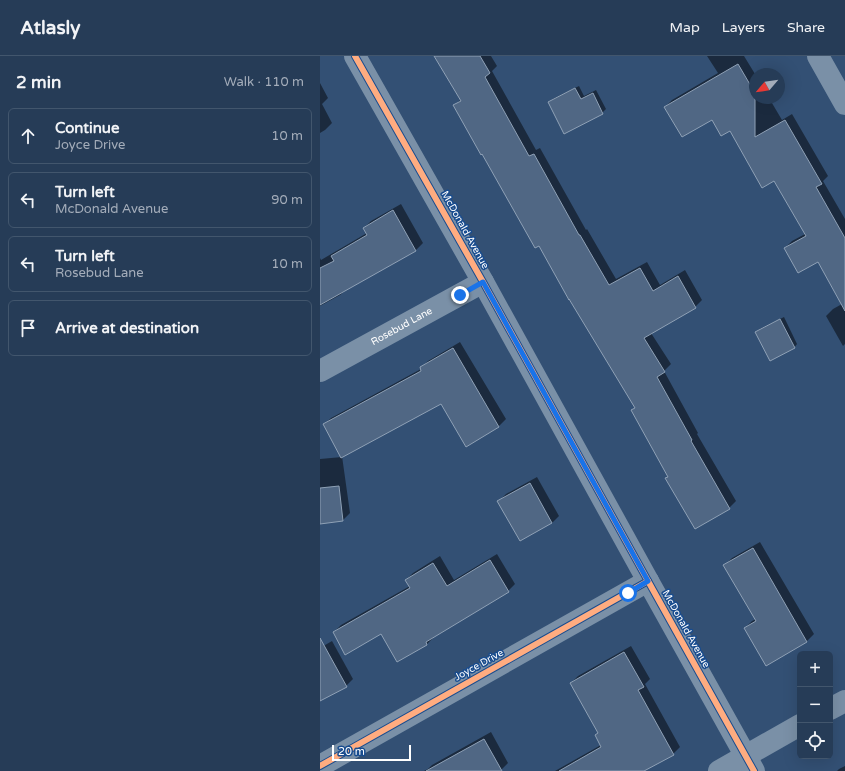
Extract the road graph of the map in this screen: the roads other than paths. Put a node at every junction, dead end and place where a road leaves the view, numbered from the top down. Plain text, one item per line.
1 (355, 56) edge
2 (818, 56) edge
3 (845, 104) edge
4 (483, 282) junction
5 (320, 371) edge
6 (648, 581) junction
7 (845, 701) edge
8 (833, 707) edge
9 (797, 728) edge
10 (750, 763) edge
11 (320, 766) edge
12 (719, 771) edge

1 - 4 street, McDonald Avenue
2 - 3 street
4 - 5 street, Rosebud Lane
4 - 6 street, McDonald Avenue
6 - 10 street, McDonald Avenue
6 - 11 street, Joyce Drive
7 - 8 street
9 - 10 street
10 - 12 street

